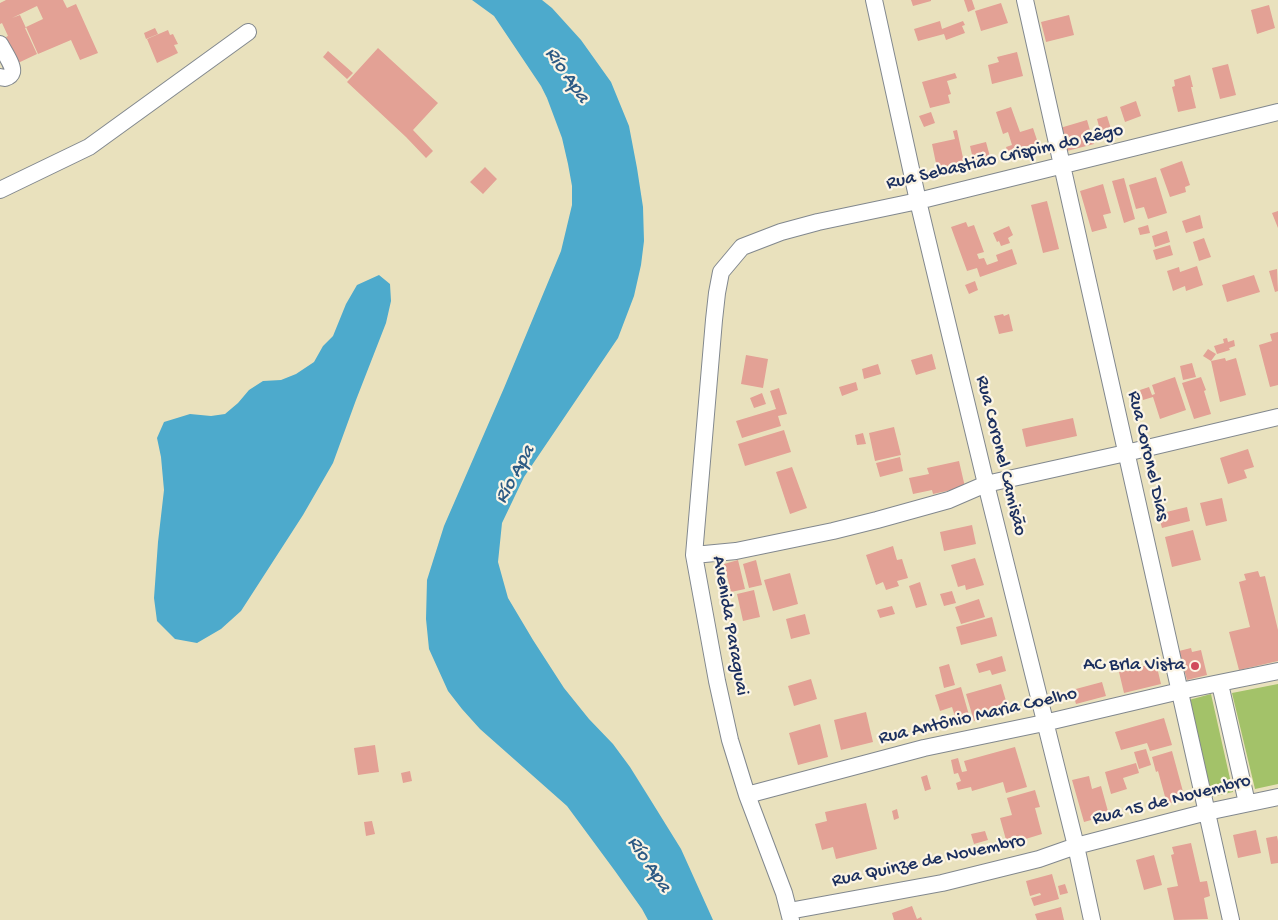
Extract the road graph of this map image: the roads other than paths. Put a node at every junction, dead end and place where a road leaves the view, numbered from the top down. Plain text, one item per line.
1 (874, 0) edge
2 (1025, 0) edge
3 (248, 32) dead end
4 (0, 44) edge
5 (0, 76) edge
6 (1278, 112) edge
7 (1062, 166) junction
8 (0, 190) edge
9 (918, 201) junction
10 (742, 247) joint
11 (1278, 417) edge
12 (1126, 453) junction
13 (986, 484) junction
14 (694, 555) junction
15 (1278, 671) edge
16 (1220, 684) junction
17 (1180, 692) junction
18 (1044, 723) junction
19 (746, 795) junction
20 (1278, 797) edge
21 (1247, 802) junction
22 (1207, 812) junction
23 (1076, 846) junction
24 (790, 916) edge
25 (1092, 920) edge
26 (1231, 920) edge

1 - 9 street, Rua Coronel Camisão
2 - 7 street, Rua Coronel Dias
3 - 8 street
4 - 5 street
6 - 7 street, Rua Sebastião Crispim do Rêgo
7 - 9 street, Rua Sebastião Crispim do Rêgo
7 - 12 street, Rua Coronel Dias
9 - 10 street, Rua Sebastião Crispim do Rêgo
9 - 13 street, Rua Coronel Camisão
10 - 14 street, Avenida Paraguai
11 - 12 street
12 - 13 street
12 - 17 street, Rua Coronel Dias
13 - 14 street
13 - 18 street, Rua Coronel Camisão
14 - 19 street, Avenida Paraguai
15 - 16 street, Rua Antônio Maria Coelho
16 - 17 street, Rua Antônio Maria Coelho
16 - 21 street
17 - 18 street, Rua Antônio Maria Coelho
17 - 22 street, Rua Coronel Dias
18 - 19 street, Rua Antônio Maria Coelho
18 - 23 street, Rua Coronel Camisão
19 - 24 street, Avenida Paraguai
20 - 21 street, Rua 15 de Novembro
21 - 22 street, Rua 15 de Novembro
22 - 23 street, Rua 15 de Novembro
22 - 26 street, Rua Coronel Dias
23 - 24 street, Rua Quinze de Novembro
23 - 25 street, Rua Coronel Camisão

